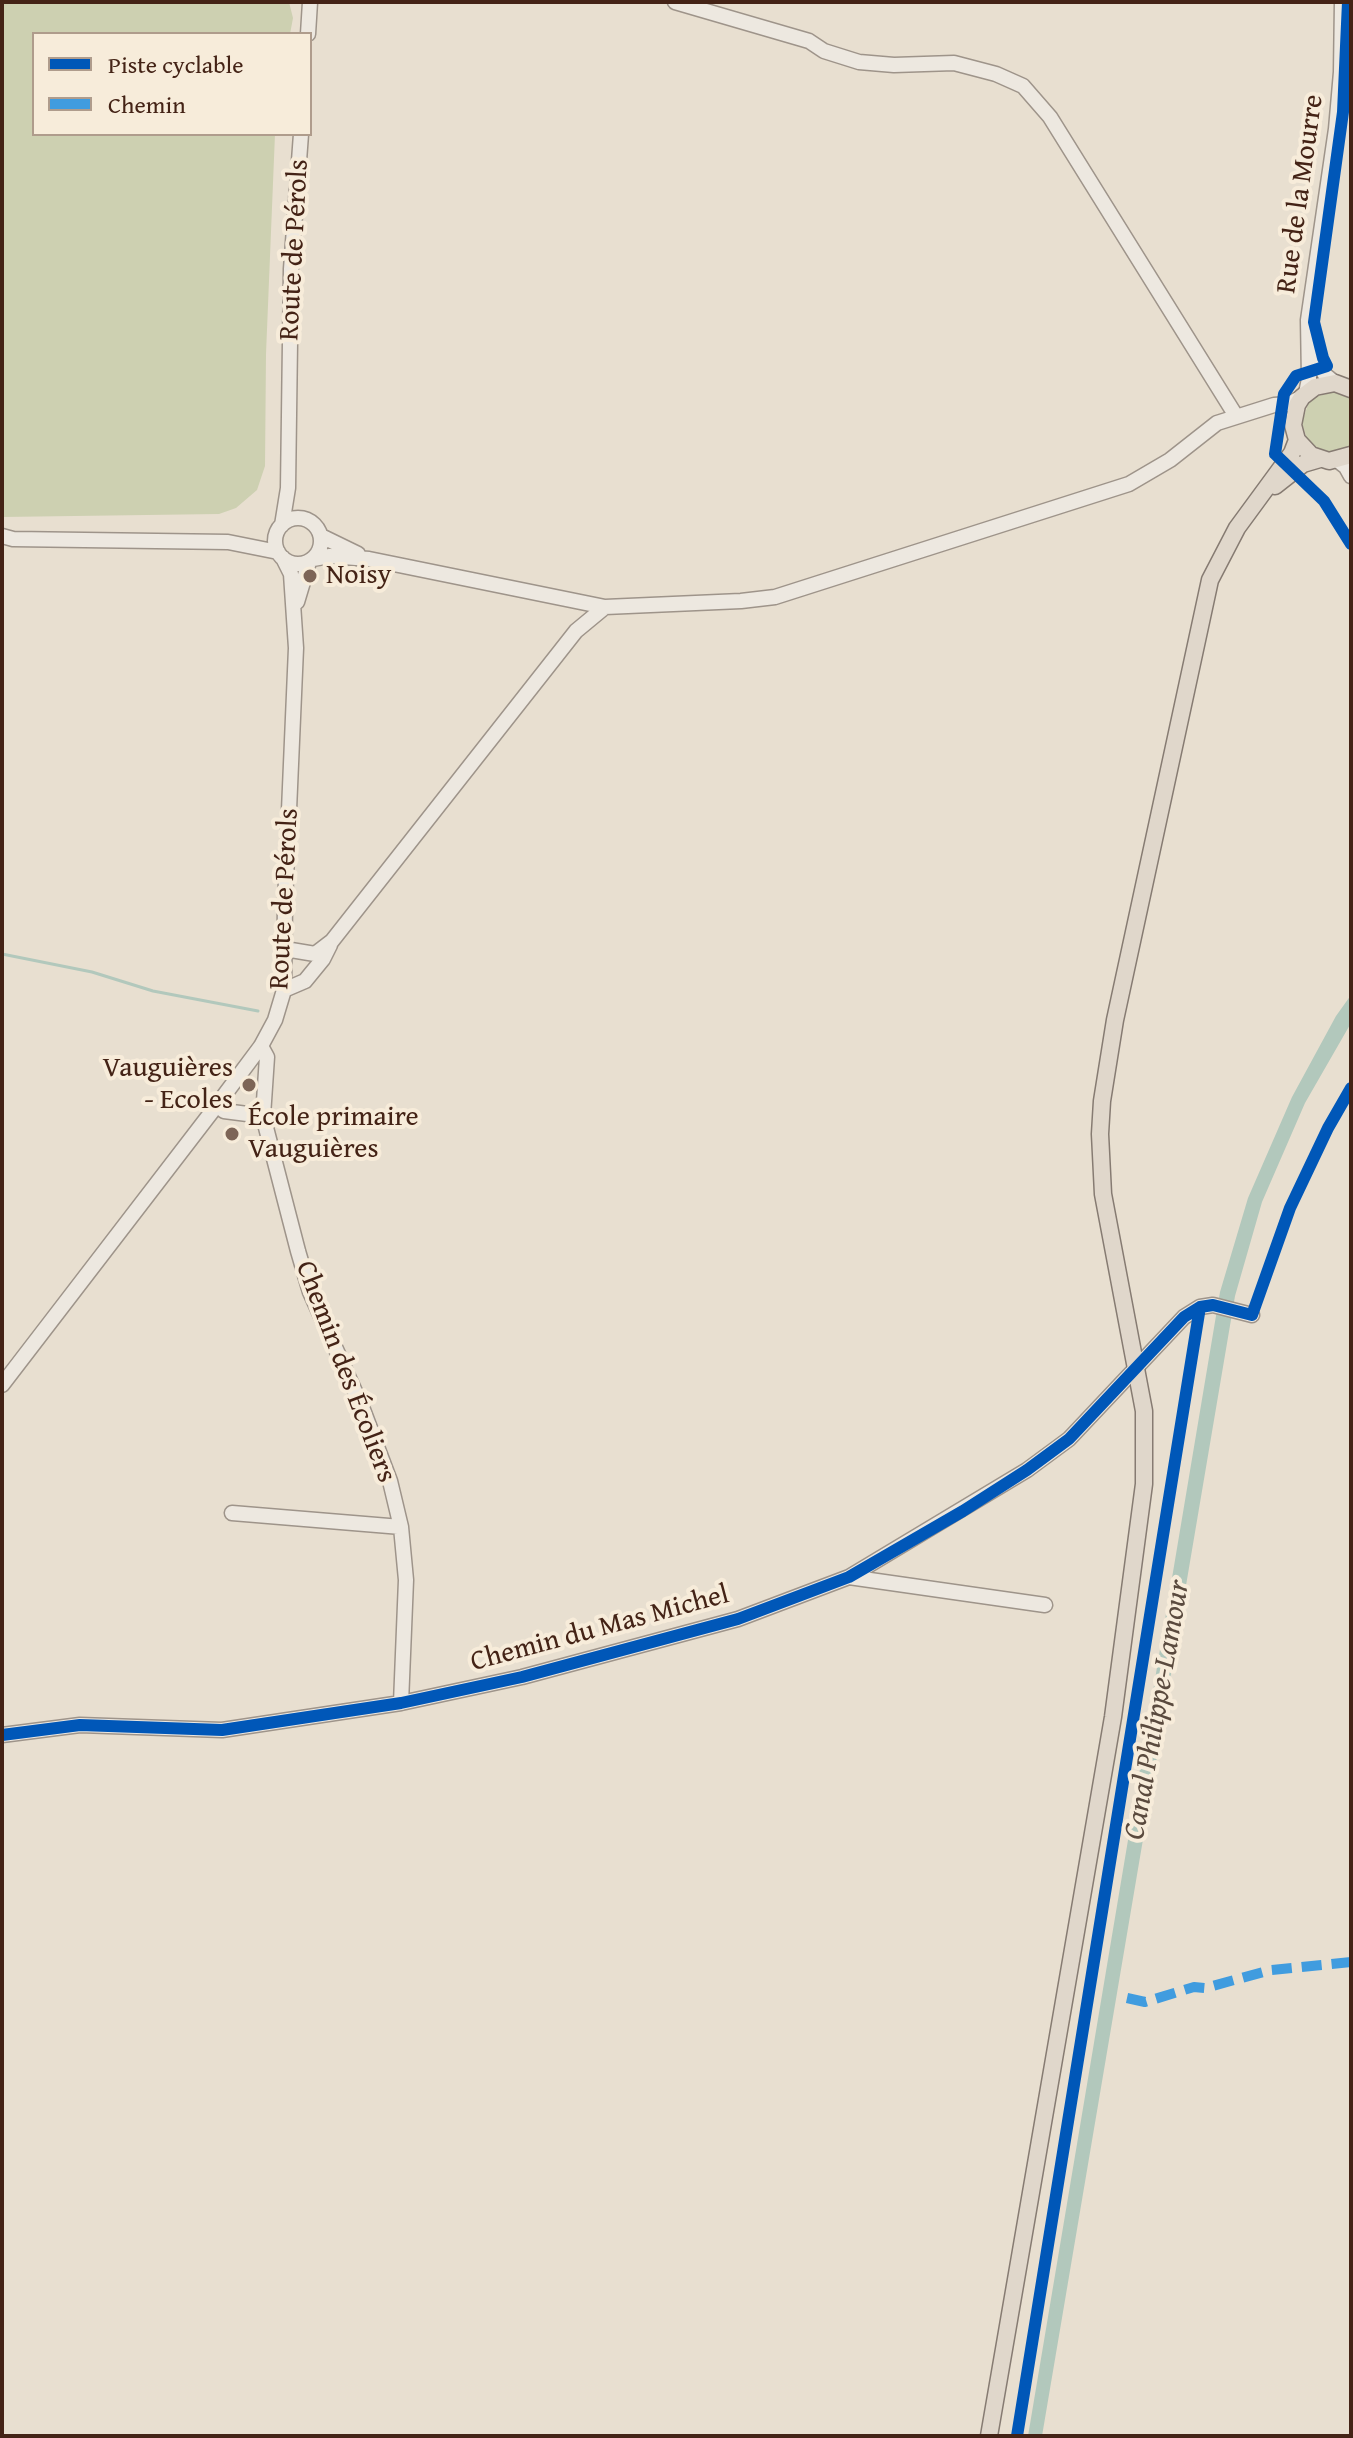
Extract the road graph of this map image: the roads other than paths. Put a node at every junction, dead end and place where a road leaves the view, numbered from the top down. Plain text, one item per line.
1 (310, 2) edge
2 (675, 2) edge
3 (1342, 2) edge
4 (308, 32) edge
5 (301, 136) edge
6 (1308, 320) junction
7 (1346, 386) edge
8 (1304, 395) junction
9 (1259, 410) junction
10 (1236, 416) junction
11 (1295, 432) junction
12 (1344, 458) edge
13 (1320, 459) junction
14 (289, 461) junction
15 (1351, 476) edge
16 (1256, 503) junction
17 (306, 519) junction
18 (280, 527) junction
19 (2, 536) edge
20 (321, 536) junction
21 (228, 542) junction
22 (280, 555) junction
23 (369, 559) junction
24 (311, 560) junction
25 (605, 607) junction
26 (295, 610) junction
27 (332, 941) junction
28 (285, 949) junction
29 (284, 990) junction
30 (261, 1046) junction
31 (217, 1105) junction
32 (263, 1116) junction
33 (1245, 1313) dead end
34 (1136, 1366) junction
35 (2, 1385) edge
36 (232, 1513) dead end
37 (401, 1527) junction
38 (849, 1577) junction
39 (1045, 1605) dead end
40 (401, 1703) junction
41 (2, 1735) edge
42 (989, 2436) edge

1 - 4 street
2 - 10 street
3 - 6 street, Rue de la Mourre
5 - 14 street, Route de Pérols
6 - 7 street, Rue de la Mourre
6 - 8 street, Rue de la Mourre
7 - 8 main road
8 - 9 street
8 - 11 main road
9 - 10 street
9 - 11 street
10 - 25 street
11 - 13 main road
11 - 16 main road
12 - 13 main road
12 - 15 street
13 - 16 main road
14 - 17 street, Route de Pérols
14 - 18 street, Route de Pérols
16 - 34 main road
17 - 18 street
17 - 20 street
18 - 21 street
18 - 22 street
19 - 21 street
20 - 23 street
20 - 24 street
21 - 22 street
22 - 24 street
22 - 26 street, Route de Pérols
23 - 24 street
23 - 25 street
24 - 26 street, Route de Pérols
25 - 27 street
26 - 28 street, Route de Pérols
27 - 28 street
27 - 29 street
28 - 29 street, Route de Pérols
29 - 30 street, Route de Pérols
30 - 31 street, Route de Pérols
30 - 32 street, Chemin des Écoliers
31 - 32 street
31 - 35 street, Route de Pérols
32 - 37 street, Chemin des Écoliers
33 - 34 street, Chemin du Mas Michel
34 - 38 street, Chemin du Mas Michel
34 - 42 main road
36 - 37 street
37 - 40 street, Chemin des Écoliers
38 - 39 street
38 - 40 street, Chemin du Mas Michel
40 - 41 street, Chemin du Mas Michel

